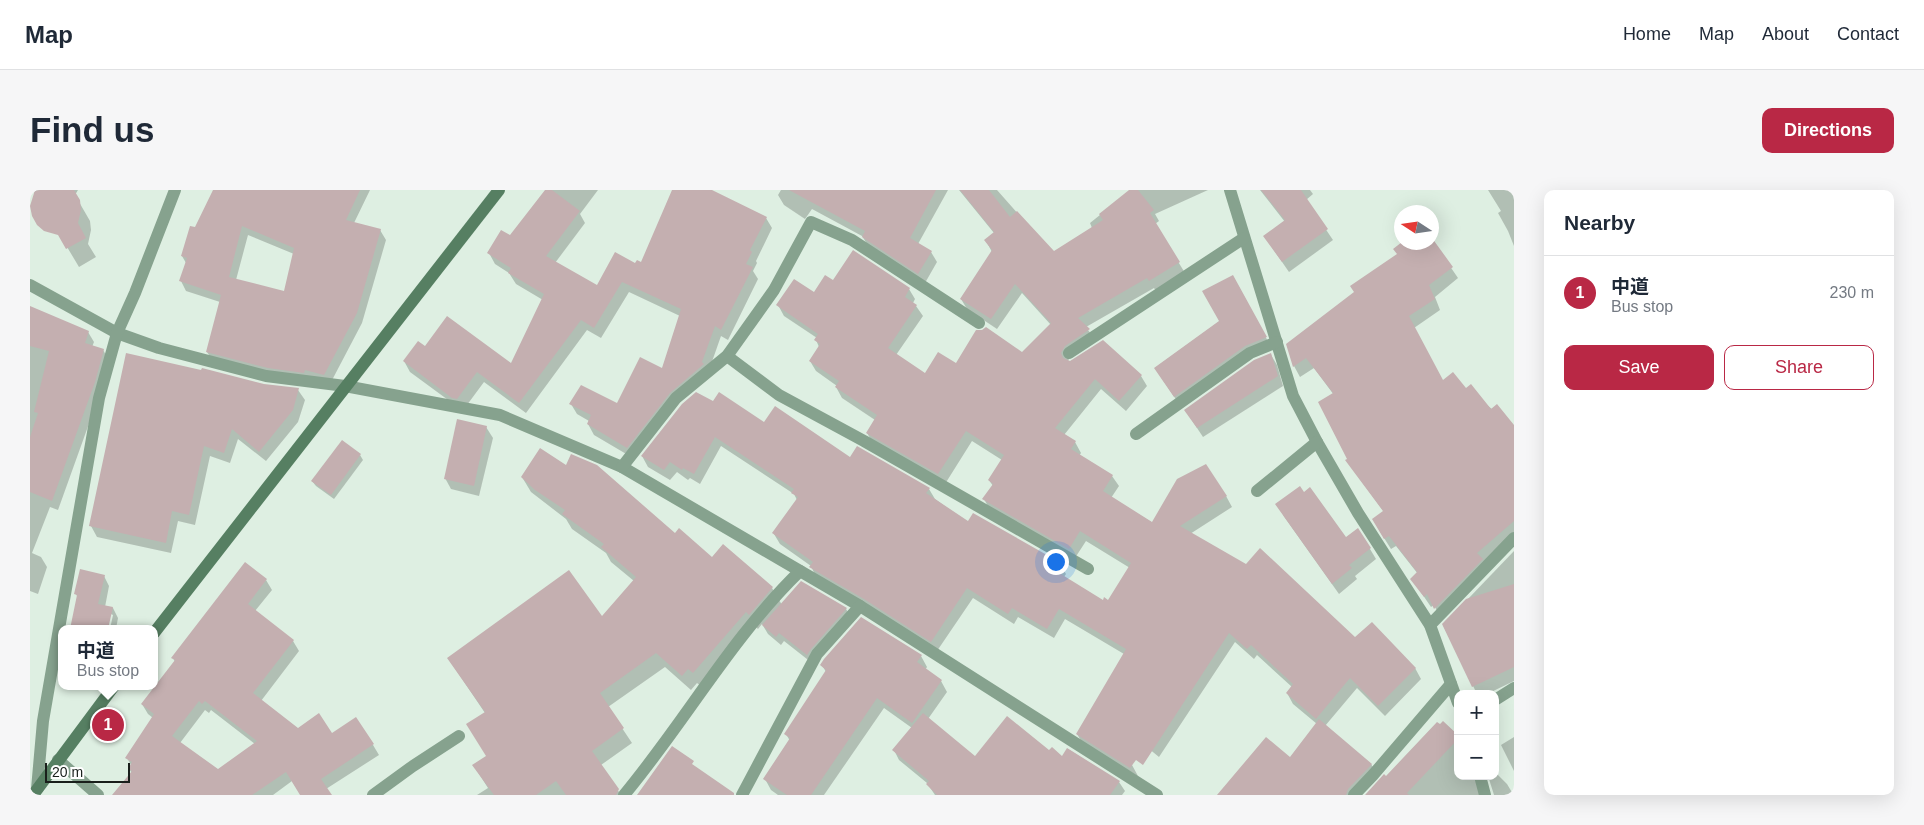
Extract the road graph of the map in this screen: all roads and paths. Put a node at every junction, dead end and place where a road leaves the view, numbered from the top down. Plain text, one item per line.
1 (175, 190) edge
2 (499, 190) edge
3 (1230, 190) edge
4 (1244, 238) junction
5 (30, 285) edge
6 (979, 323) dead end
7 (117, 333) junction
8 (1277, 342) junction
9 (1069, 353) dead end
10 (728, 356) junction
11 (346, 386) junction
12 (1136, 434) dead end
13 (1317, 442) junction
14 (622, 467) junction
15 (1257, 491) dead end
16 (1514, 538) edge
17 (1088, 569) dead end
18 (800, 571) junction
19 (860, 606) junction
20 (60, 625) edge
21 (1430, 625) junction
22 (158, 628) edge
23 (58, 634) edge
24 (1451, 684) junction
25 (1514, 688) edge
26 (111, 690) edge
27 (1454, 692) edge
28 (1499, 697) edge
29 (459, 736) dead end
30 (58, 760) junction
31 (1481, 780) edge
32 (35, 792) edge
33 (98, 795) edge
34 (373, 795) edge
35 (624, 795) edge
36 (742, 795) edge
37 (1157, 795) edge
38 (1354, 795) edge
39 (1485, 795) edge

1 - 7 street
2 - 11 street
3 - 4 street
4 - 8 street
4 - 9 street
5 - 7 street
6 - 10 street
7 - 11 street
7 - 20 street
8 - 12 street
8 - 13 street
10 - 14 street
10 - 17 street
11 - 14 street
11 - 22 street
13 - 15 street
13 - 21 street
14 - 18 street
16 - 21 street
18 - 19 street
18 - 35 street
19 - 36 street
19 - 37 street
21 - 24 street
23 - 32 street
24 - 27 street
24 - 38 street
25 - 28 street
26 - 30 street
29 - 34 street
30 - 32 street
30 - 33 street
31 - 39 street

